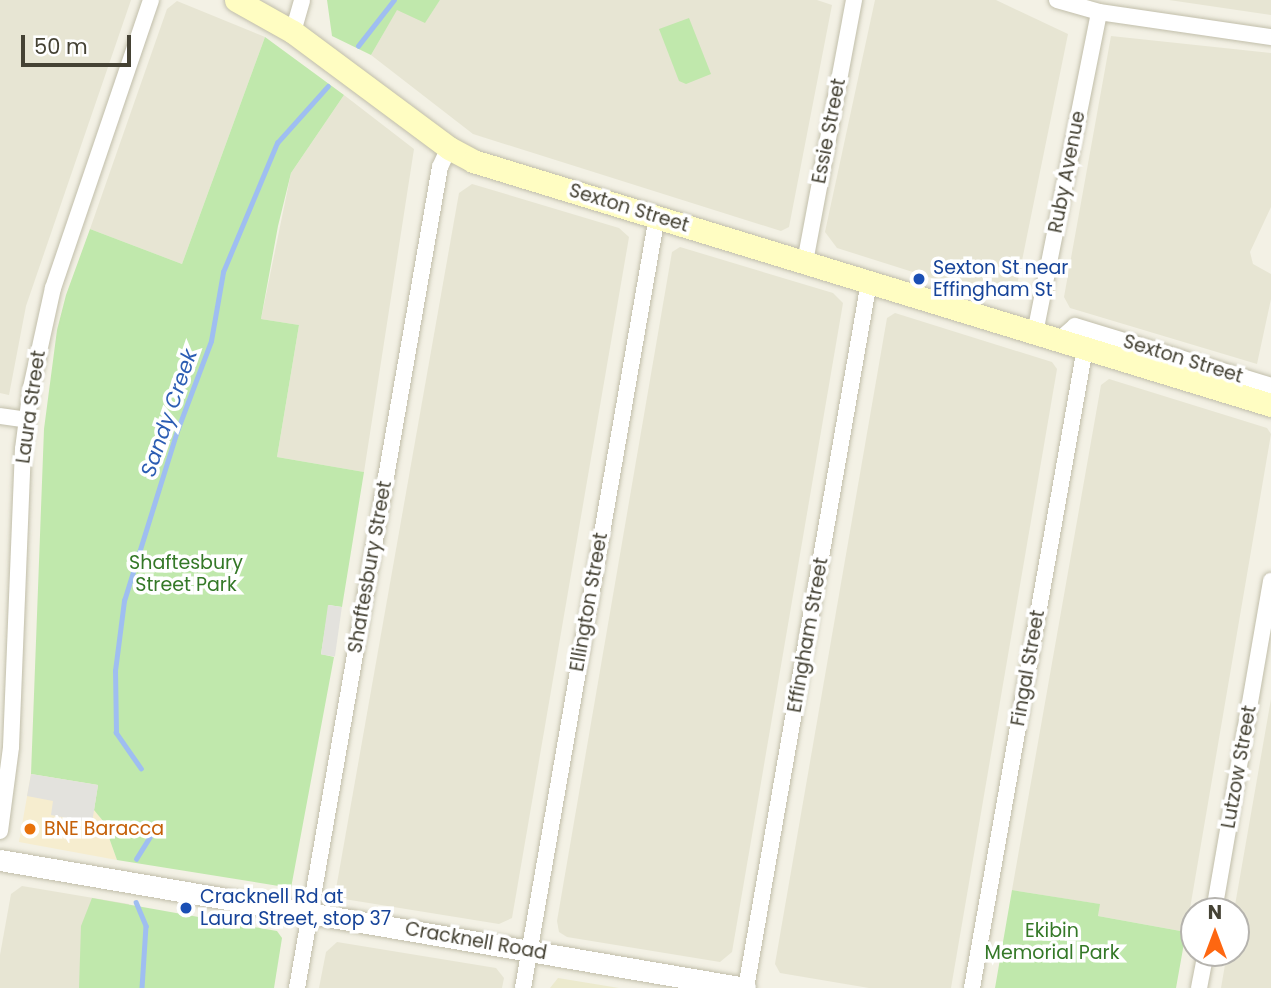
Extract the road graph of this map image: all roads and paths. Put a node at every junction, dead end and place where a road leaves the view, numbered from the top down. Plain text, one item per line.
1 (151, 0) edge
2 (236, 0) edge
3 (302, 0) edge
4 (854, 0) edge
5 (1057, 0) edge
6 (1100, 12) junction
7 (293, 32) junction
8 (1271, 37) edge
9 (449, 148) junction
10 (657, 216) junction
11 (805, 262) junction
12 (869, 282) junction
13 (1035, 332) junction
14 (1059, 340) junction
15 (1085, 348) junction
16 (1271, 386) edge
17 (1271, 405) edge
18 (0, 416) edge
19 (27, 420) junction
20 (1271, 581) edge
21 (0, 831) edge
22 (0, 860) edge
23 (1216, 897) edge
24 (309, 912) junction
25 (529, 950) junction
26 (1203, 967) edge
27 (297, 988) edge
28 (523, 988) edge
29 (746, 988) edge
30 (972, 988) edge
31 (1199, 988) edge

1 - 19 street, Laura Street
2 - 7 main road, Sexton Street
3 - 7 street
4 - 11 street, Essie Street
5 - 6 street
6 - 8 street
6 - 13 street, Ruby Avenue
7 - 9 main road, Sexton Street
9 - 10 main road, Sexton Street
9 - 24 street, Shaftesbury Street
10 - 11 main road, Sexton Street
10 - 25 street, Ellington Street
11 - 12 main road, Sexton Street
12 - 13 main road, Sexton Street
12 - 29 street, Effingham Street
13 - 14 main road, Sexton Street
14 - 15 main road, Sexton Street
14 - 16 street, Sexton Street
15 - 17 main road, Sexton Street
15 - 30 street, Fingal Street
18 - 19 street
19 - 21 street, Laura Street
20 - 23 street, Lutzow Street
22 - 24 street, Cracknell Road
24 - 25 street, Cracknell Road
24 - 27 street, Shaftesbury Street
25 - 28 street, Ellington Street
25 - 29 street, Cracknell Road
26 - 31 street

